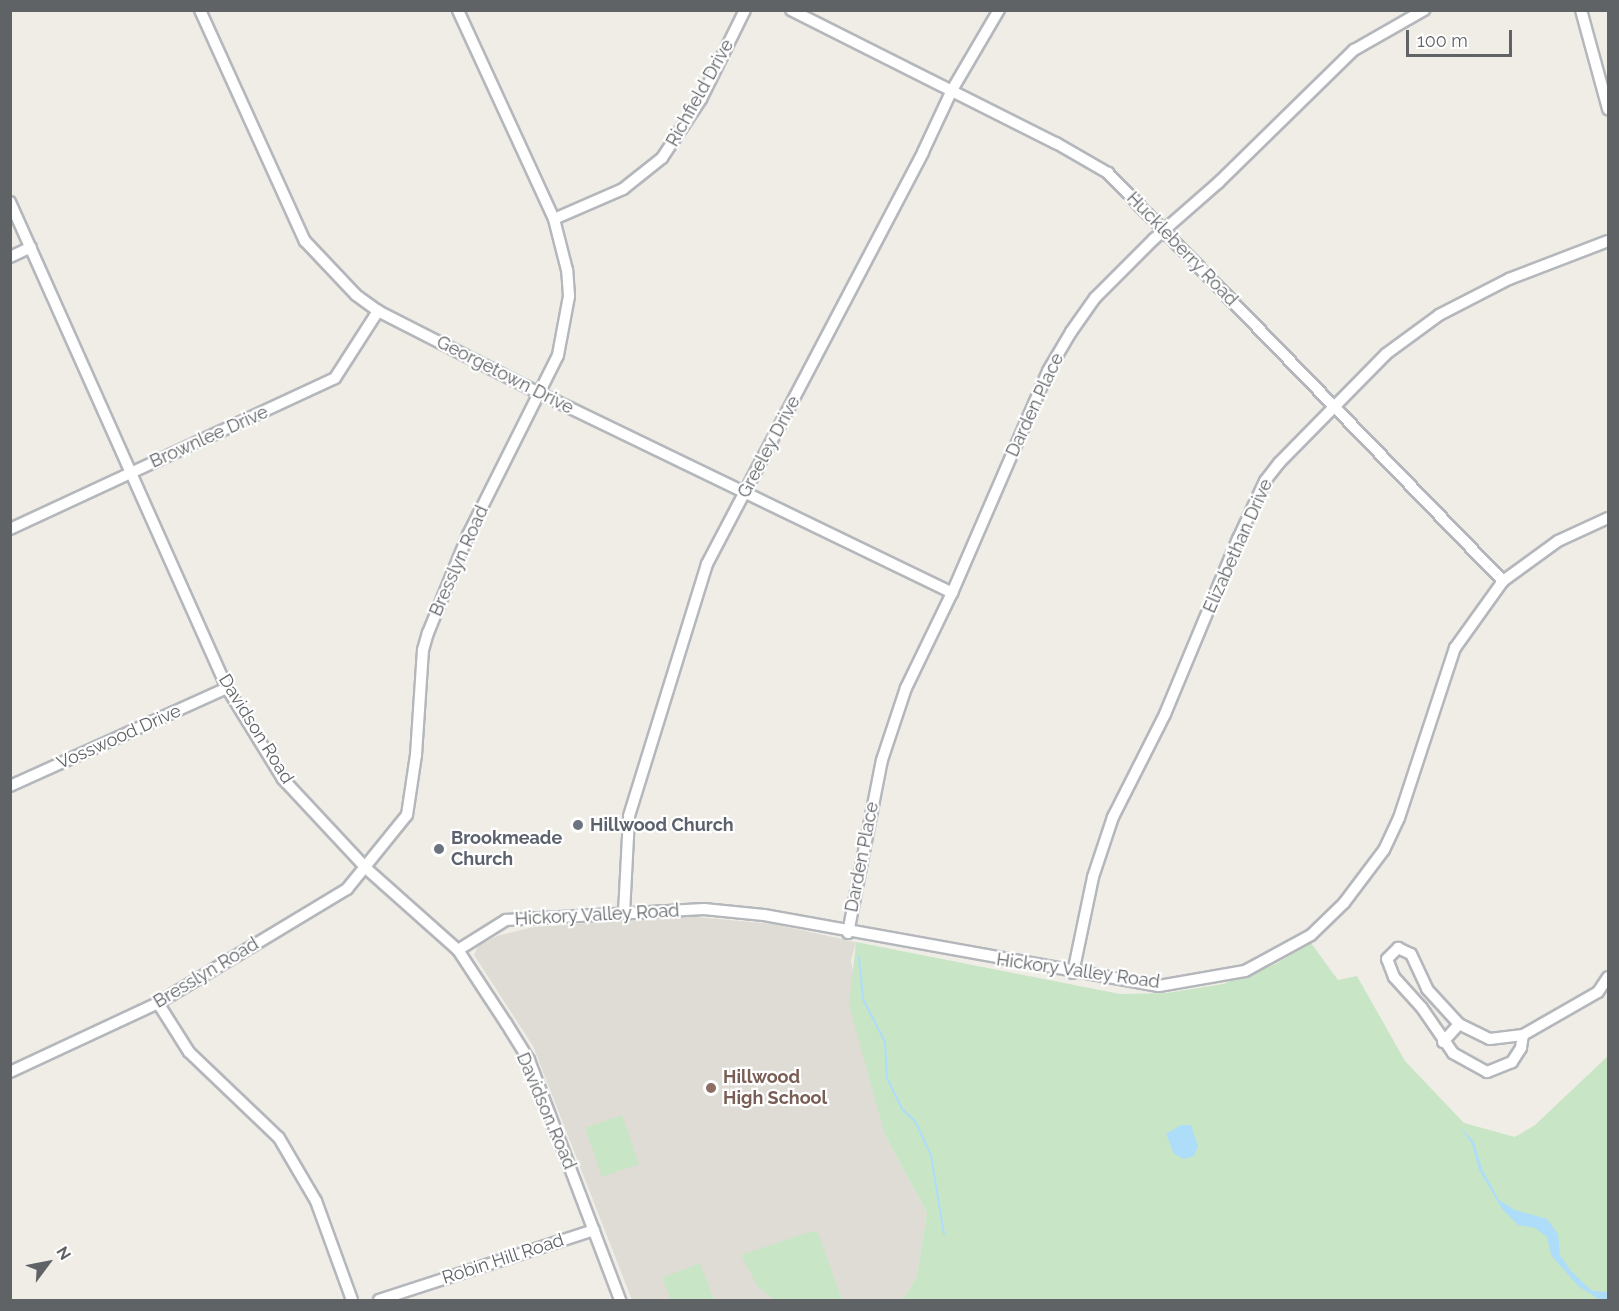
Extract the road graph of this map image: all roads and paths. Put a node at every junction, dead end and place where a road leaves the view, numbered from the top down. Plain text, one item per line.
1 (200, 10) edge
2 (458, 10) edge
3 (745, 10) edge
4 (790, 10) edge
5 (999, 10) edge
6 (1424, 10) edge
7 (1581, 10) edge
8 (952, 90) junction
9 (1608, 109) edge
10 (10, 202) edge
11 (554, 219) junction
12 (1164, 229) junction
13 (1608, 241) edge
14 (31, 247) junction
15 (10, 257) edge
16 (378, 311) junction
17 (539, 393) junction
18 (1335, 407) junction
19 (132, 471) junction
20 (744, 495) junction
21 (1608, 518) edge
22 (10, 529) edge
23 (1503, 581) junction
24 (952, 593) junction
25 (227, 688) junction
26 (10, 786) edge
27 (367, 869) junction
28 (624, 913) junction
29 (848, 933) junction
30 (458, 950) junction
31 (1073, 973) junction
32 (1608, 976) edge
33 (158, 1003) junction
34 (1459, 1024) junction
35 (1523, 1035) junction
36 (1443, 1042) junction
37 (10, 1071) edge
38 (594, 1230) junction
39 (352, 1300) edge
40 (379, 1300) edge
41 (620, 1300) edge

1 - 16 street, Georgetown Drive
2 - 11 street, Bresslyn Road
3 - 11 street, Richfield Drive
4 - 8 street, Huckleberry Road
5 - 8 street, Greeley Drive
6 - 12 street, Darden Place
7 - 9 street
8 - 12 street, Huckleberry Road
8 - 20 street, Greeley Drive
10 - 14 street, Davidson Road
11 - 17 street, Bresslyn Road
12 - 18 street, Huckleberry Road
12 - 24 street, Darden Place
13 - 18 street, Elizabethan Drive
14 - 15 street
14 - 19 street, Davidson Road
16 - 17 street, Georgetown Drive
16 - 19 street, Brownlee Drive
17 - 20 street, Georgetown Drive
17 - 27 street, Bresslyn Road
18 - 23 street, Huckleberry Road
18 - 31 street, Elizabethan Drive
19 - 22 street, Brownlee Drive
19 - 25 street, Davidson Road
20 - 24 street, Georgetown Drive
20 - 28 street, Greeley Drive
21 - 23 street, Hickory Valley Road
23 - 31 street, Hickory Valley Road
24 - 29 street, Darden Place
25 - 26 street, Vosswood Drive
25 - 27 street, Davidson Road
27 - 30 street, Davidson Road
27 - 33 street, Bresslyn Road
28 - 29 street, Hickory Valley Road
28 - 30 street, Hickory Valley Road
29 - 31 street, Hickory Valley Road
30 - 38 street, Davidson Road
32 - 35 street
33 - 37 street, Bresslyn Road
33 - 39 street
34 - 35 street
34 - 36 street
34 - 36 street
35 - 36 street
38 - 40 street, Robin Hill Road
38 - 41 street, Davidson Road

